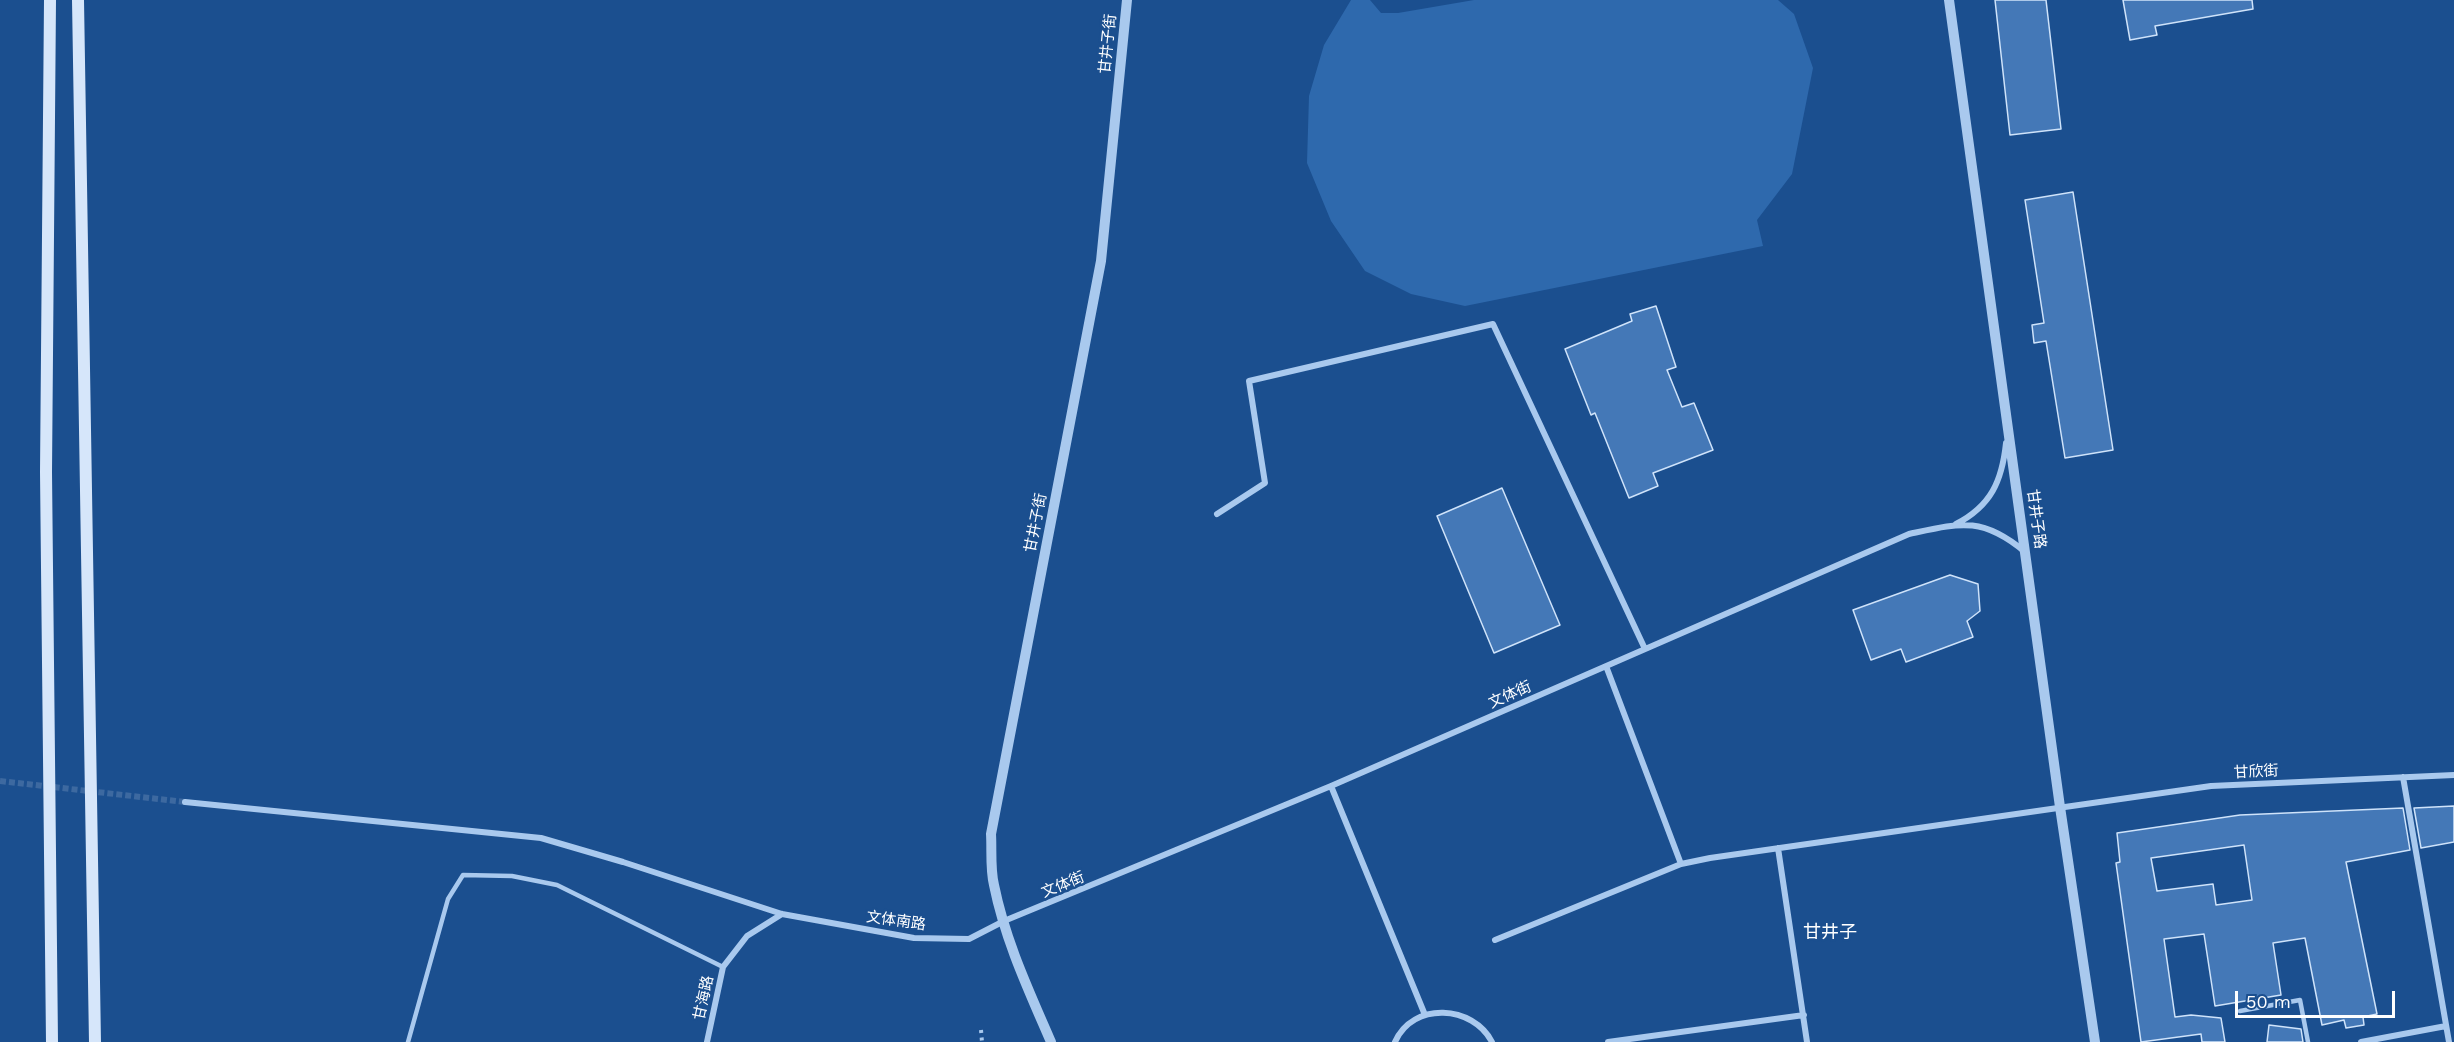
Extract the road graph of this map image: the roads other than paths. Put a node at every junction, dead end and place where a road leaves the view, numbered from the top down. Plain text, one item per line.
1 (50, 0) edge
2 (78, 0) edge
3 (1127, 0) edge
4 (1948, 0) edge
5 (2008, 428) junction
6 (1217, 514) dead end
7 (1955, 524) junction
8 (2025, 553) junction
9 (1645, 649) junction
10 (1606, 666) junction
11 (2454, 775) edge
12 (2403, 777) junction
13 (1331, 786) junction
14 (185, 802) tunnel mouth
15 (2060, 807) junction
16 (1778, 848) junction
17 (1681, 864) junction
18 (782, 914) junction
19 (1004, 921) junction
20 (1495, 940) dead end
21 (723, 968) junction
22 (2240, 1011) dead end
23 (1425, 1015) junction
24 (1804, 1015) junction
25 (2454, 1025) edge
26 (2446, 1026) junction
27 (52, 1042) edge
28 (95, 1042) edge
29 (408, 1042) edge
30 (707, 1042) edge
31 (1052, 1042) edge
32 (1395, 1042) edge
33 (1492, 1042) edge
34 (1608, 1042) edge
35 (1807, 1042) edge
36 (2095, 1042) edge
37 (2308, 1042) edge
38 (2361, 1042) edge
39 (2449, 1042) edge

1 - 27 main road
2 - 28 main road
3 - 19 street, 甘井子街
4 - 5 street, 甘井子路
5 - 7 street
5 - 8 street, 甘井子路
6 - 9 street
7 - 8 street, 文体街
7 - 9 street, 文体街
8 - 15 street, 甘井子路
9 - 10 street, 文体街
10 - 13 street, 文体街
10 - 17 street
11 - 12 street, 甘欣街
12 - 15 street, 甘欣街
12 - 26 street
13 - 19 street, 文体街
13 - 23 street
14 - 18 street, 文体南路
15 - 16 street, 甘欣街
15 - 36 street, 甘井子路
16 - 17 street, 甘欣街
16 - 24 street
17 - 20 street, 甘欣街
18 - 19 street, 文体南路
18 - 21 street, 甘海路
19 - 31 street, 甘井子街
21 - 29 lane
21 - 30 street, 甘海路
22 - 37 lane
23 - 32 street
23 - 33 street
24 - 34 street
24 - 35 street
25 - 26 lane
26 - 38 street
26 - 39 street

